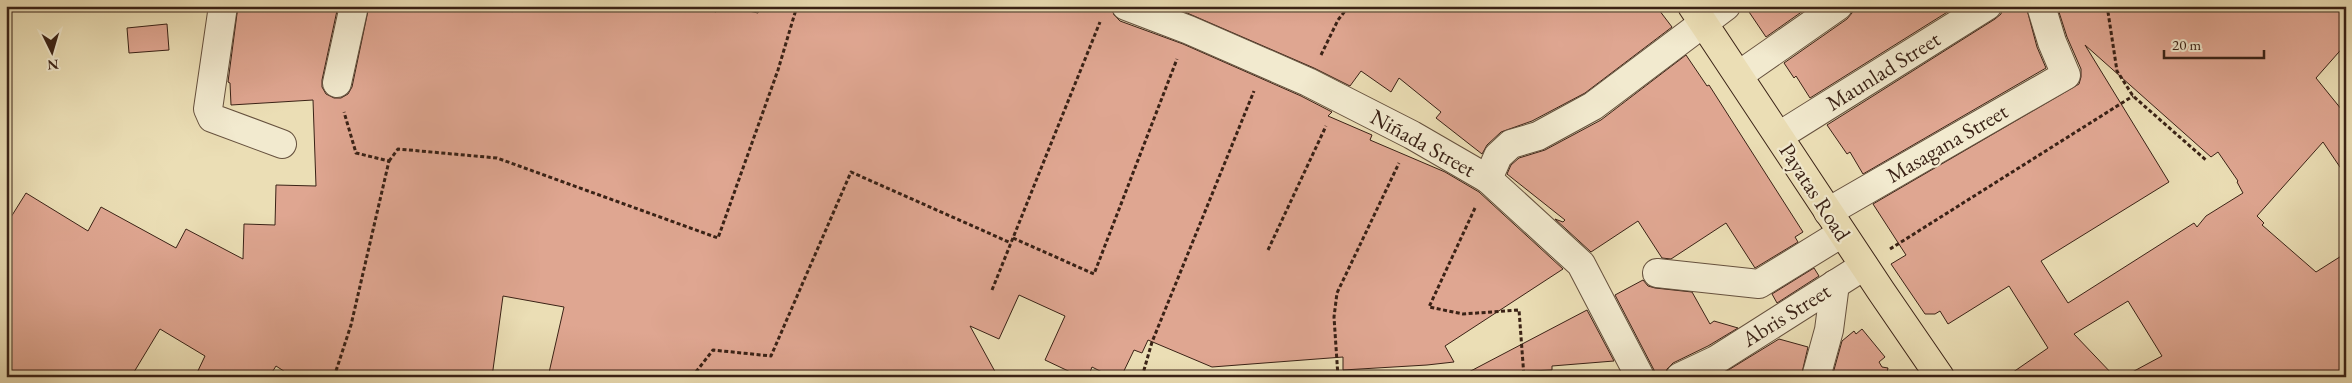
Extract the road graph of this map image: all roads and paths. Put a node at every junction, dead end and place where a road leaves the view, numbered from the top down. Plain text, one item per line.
1 (224, 6) edge
2 (354, 6) edge
3 (512, 6) edge
4 (797, 6) edge
5 (1349, 6) edge
6 (1726, 6) edge
7 (1838, 6) edge
8 (1987, 6) edge
9 (2041, 6) edge
10 (2111, 6) edge
11 (1114, 11) edge
12 (510, 12) dead end
13 (1698, 15) edge
14 (1189, 30) junction
15 (1265, 63) junction
16 (1739, 75) junction
17 (1308, 82) junction
18 (337, 83) joint
19 (2133, 96) junction
20 (1339, 98) junction
21 (1412, 135) junction
22 (1779, 136) junction
23 (282, 144) dead end
24 (389, 161) junction
25 (2207, 161) dead end
26 (1488, 179) junction
27 (1835, 222) junction
28 (1014, 238) junction
29 (1011, 243) junction
30 (1268, 250) dead end
31 (1864, 266) junction
32 (1657, 273) dead end
33 (1835, 284) junction
34 (992, 290) dead end
35 (334, 377) edge
36 (692, 377) edge
37 (1142, 377) edge
38 (1338, 377) edge
39 (1524, 377) edge
40 (1640, 377) edge
41 (1680, 377) edge
42 (1816, 377) edge
43 (1940, 377) edge

1 - 23 street
2 - 18 street
3 - 12 path
4 - 24 path
5 - 17 path
6 - 13 street
7 - 16 street
8 - 22 street, Maunlad Street
9 - 27 street, Masagana Street
10 - 19 path
11 - 14 street, Niñada Street
11 - 28 path
13 - 16 main road, Payatas Road
13 - 26 street
14 - 15 street, Niñada Street
14 - 28 path
15 - 17 street, Niñada Street
15 - 37 path
16 - 22 main road, Payatas Road
17 - 20 street, Niñada Street
18 - 24 path
19 - 25 path
19 - 31 path
20 - 21 street, Niñada Street
20 - 30 path
21 - 26 street, Niñada Street
21 - 38 path
22 - 27 main road, Payatas Road
24 - 35 path
26 - 39 path
26 - 40 street, Niñada Street
27 - 31 main road, Payatas Road
27 - 32 street, Masagana Street
28 - 29 path
29 - 34 path
29 - 36 path
31 - 33 street, Abris Street
31 - 43 main road, Payatas Road
33 - 41 street, Abris Street
33 - 42 street

